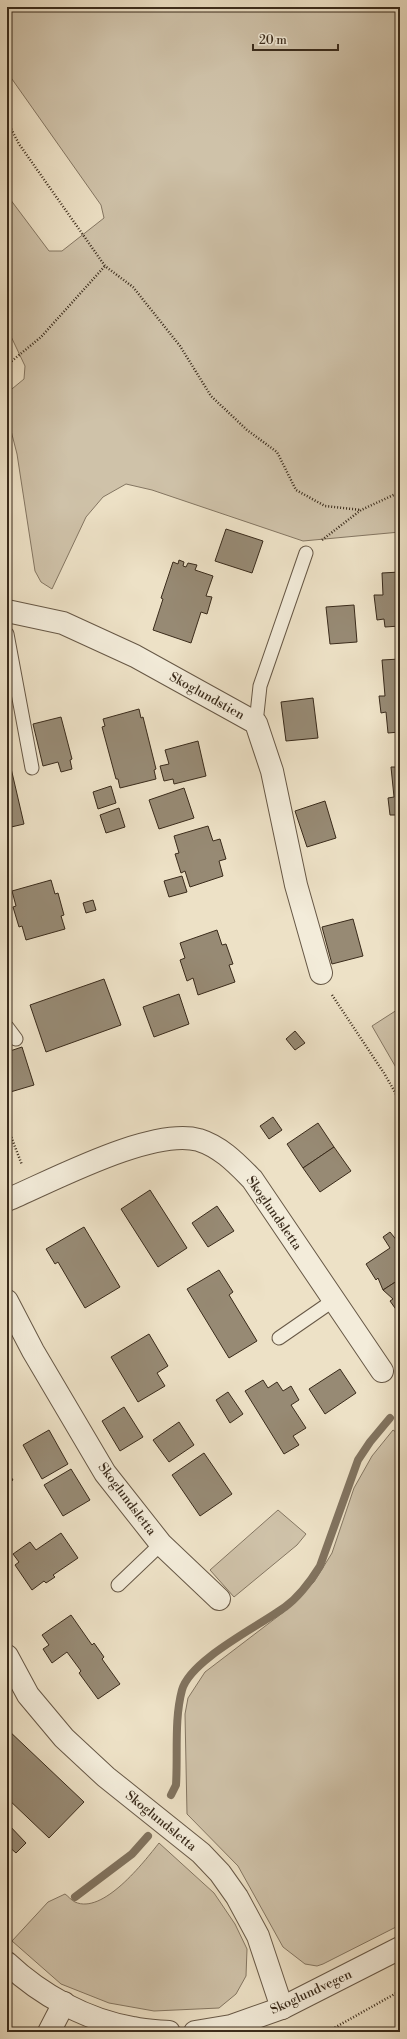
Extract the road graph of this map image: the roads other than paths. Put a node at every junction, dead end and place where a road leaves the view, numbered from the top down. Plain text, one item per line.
1 (306, 553) road end
2 (7, 612) edge
3 (7, 634) edge
4 (256, 723) junction
5 (32, 768) dead end
6 (321, 973) road end
7 (7, 1027) edge
8 (16, 1039) dead end
9 (7, 1200) edge
10 (334, 1300) junction
11 (7, 1302) edge
12 (279, 1338) dead end
13 (382, 1371) dead end
14 (161, 1544) junction
15 (118, 1585) dead end
16 (218, 1599) dead end
17 (7, 1656) edge
18 (400, 1948) edge
19 (7, 1963) edge
20 (64, 2004) junction
21 (282, 2008) junction
22 (49, 2032) edge
23 (169, 2032) edge
24 (195, 2032) edge

1 - 4 lane
2 - 4 street, Skoglundstien
3 - 5 lane
4 - 6 street, Skoglundstien
7 - 8 lane
9 - 10 street, Skoglundsletta
10 - 12 lane
10 - 13 street, Skoglundsletta
11 - 14 street, Skoglundsletta
14 - 15 lane
14 - 16 street, Skoglundsletta
17 - 21 street, Skoglundsletta
18 - 21 street, Skoglundvegen
19 - 20 street
20 - 22 street
20 - 23 street
21 - 24 street, Skoglundvegen

